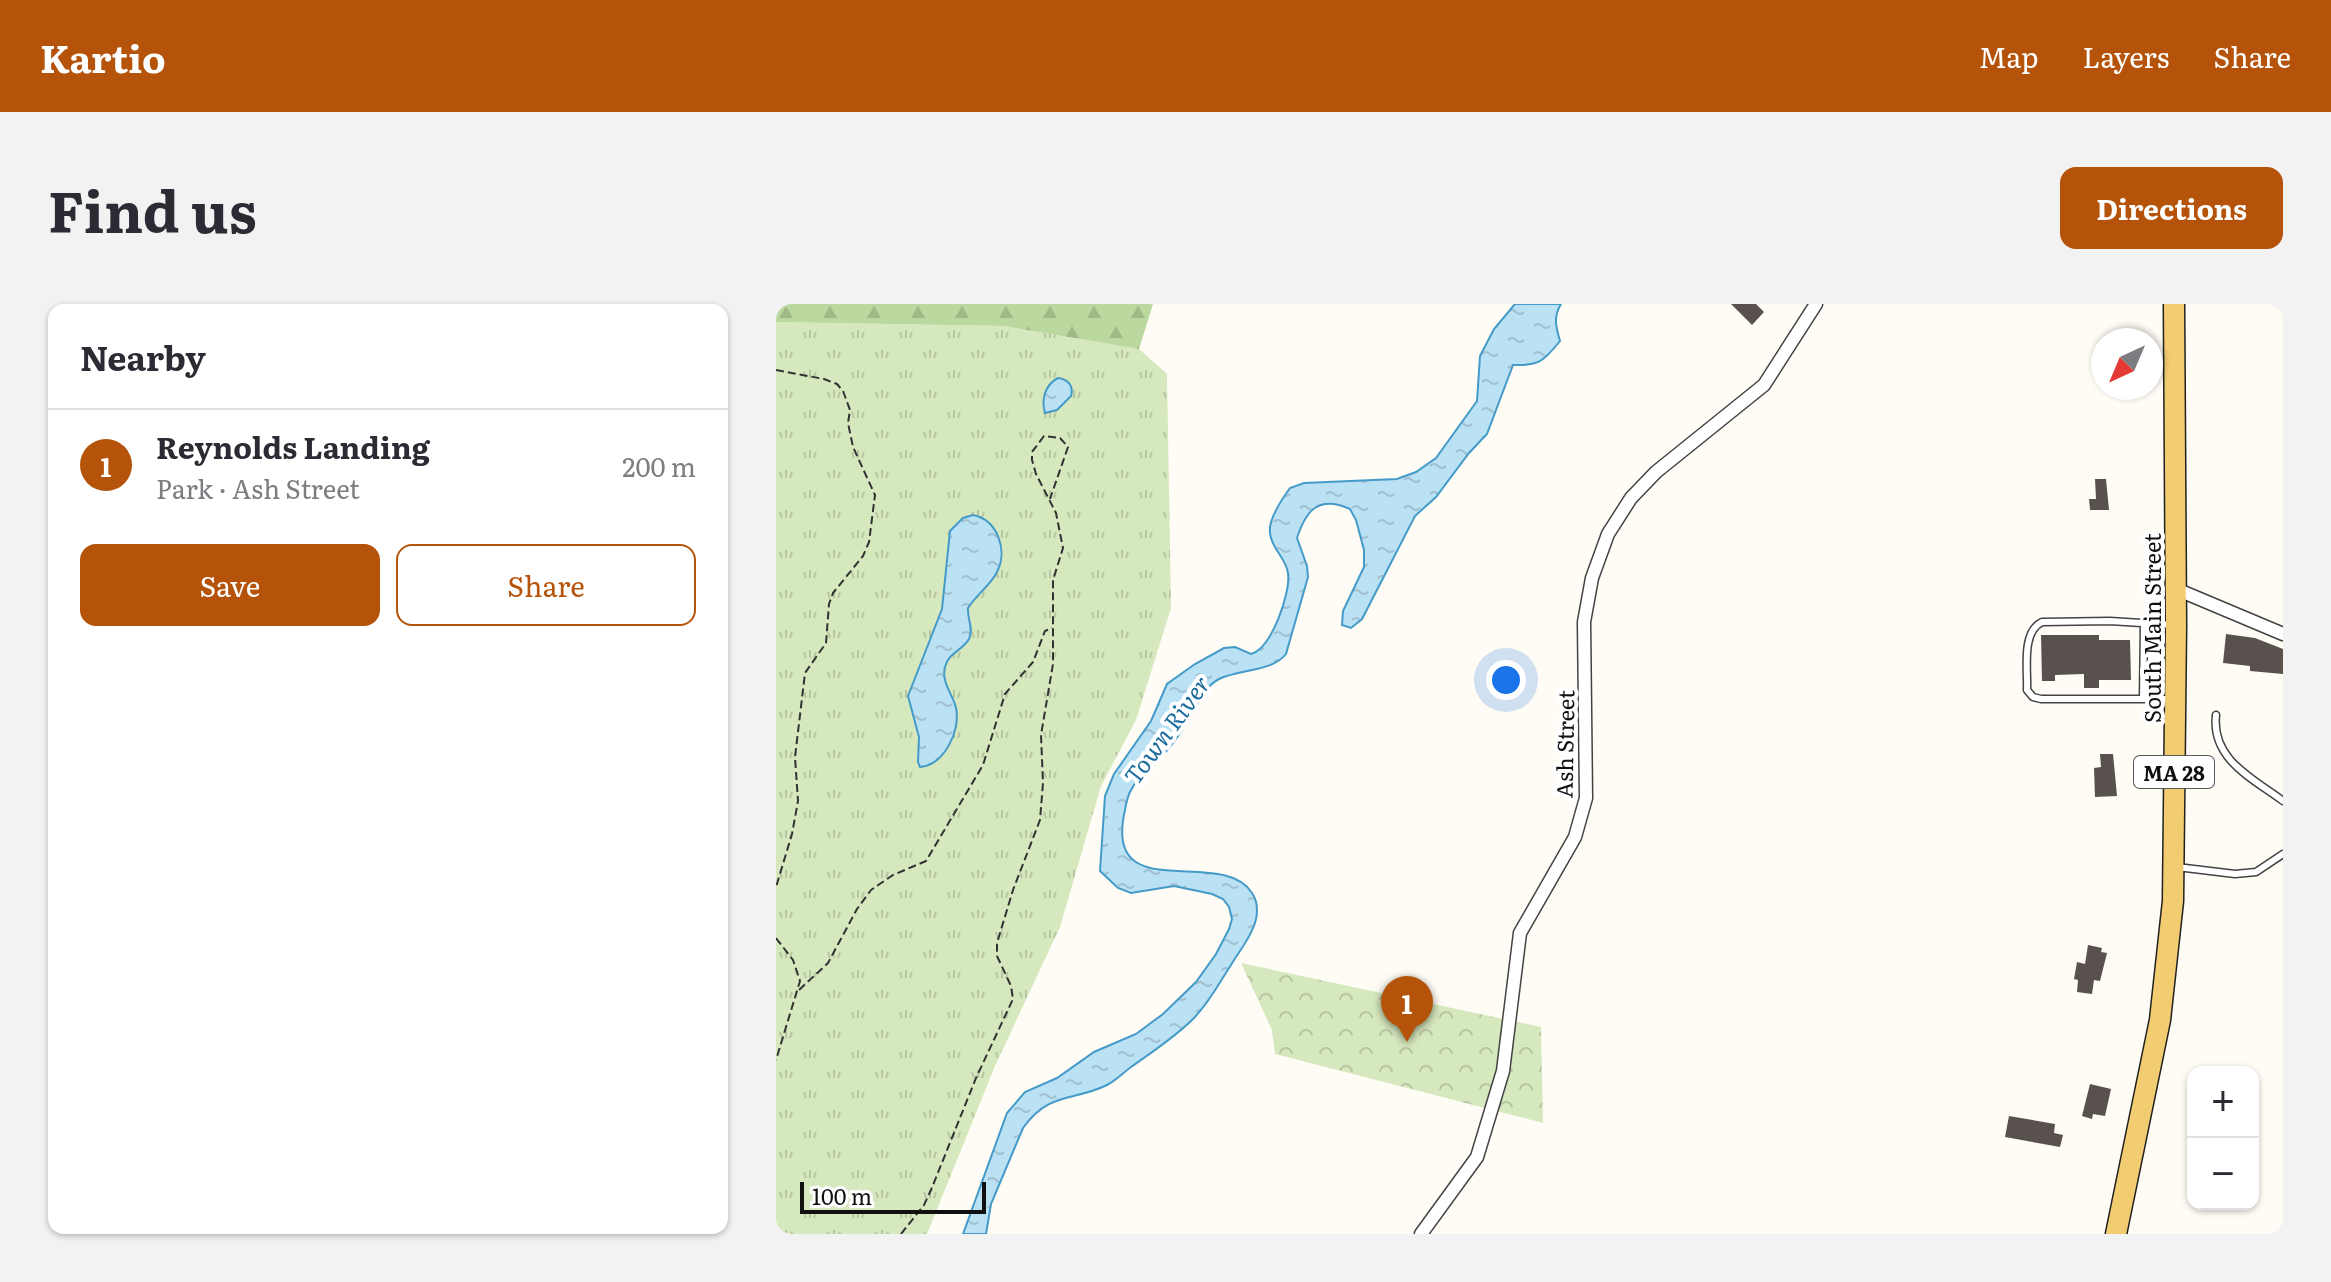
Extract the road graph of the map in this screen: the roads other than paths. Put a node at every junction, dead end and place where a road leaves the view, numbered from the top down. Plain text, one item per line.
1 (2174, 304) edge
2 (1811, 306) edge
3 (2176, 589) junction
4 (2144, 623) junction
5 (2176, 625) junction
6 (2283, 634) edge
7 (2143, 699) junction
8 (2175, 699) junction
9 (2216, 715) dead end
10 (2283, 801) edge
11 (2283, 854) edge
12 (2173, 867) junction
13 (1421, 1234) edge
14 (2116, 1234) edge

1 - 3 main road, South Main Street / MA 28
2 - 13 street, Ash Street
3 - 5 main road, South Main Street / MA 28
3 - 6 street
4 - 5 lane
4 - 7 lane
4 - 7 lane
5 - 8 main road, South Main Street / MA 28
7 - 8 lane
8 - 12 main road, South Main Street / MA 28
9 - 10 lane
11 - 12 lane
12 - 14 main road, South Main Street / MA 28

